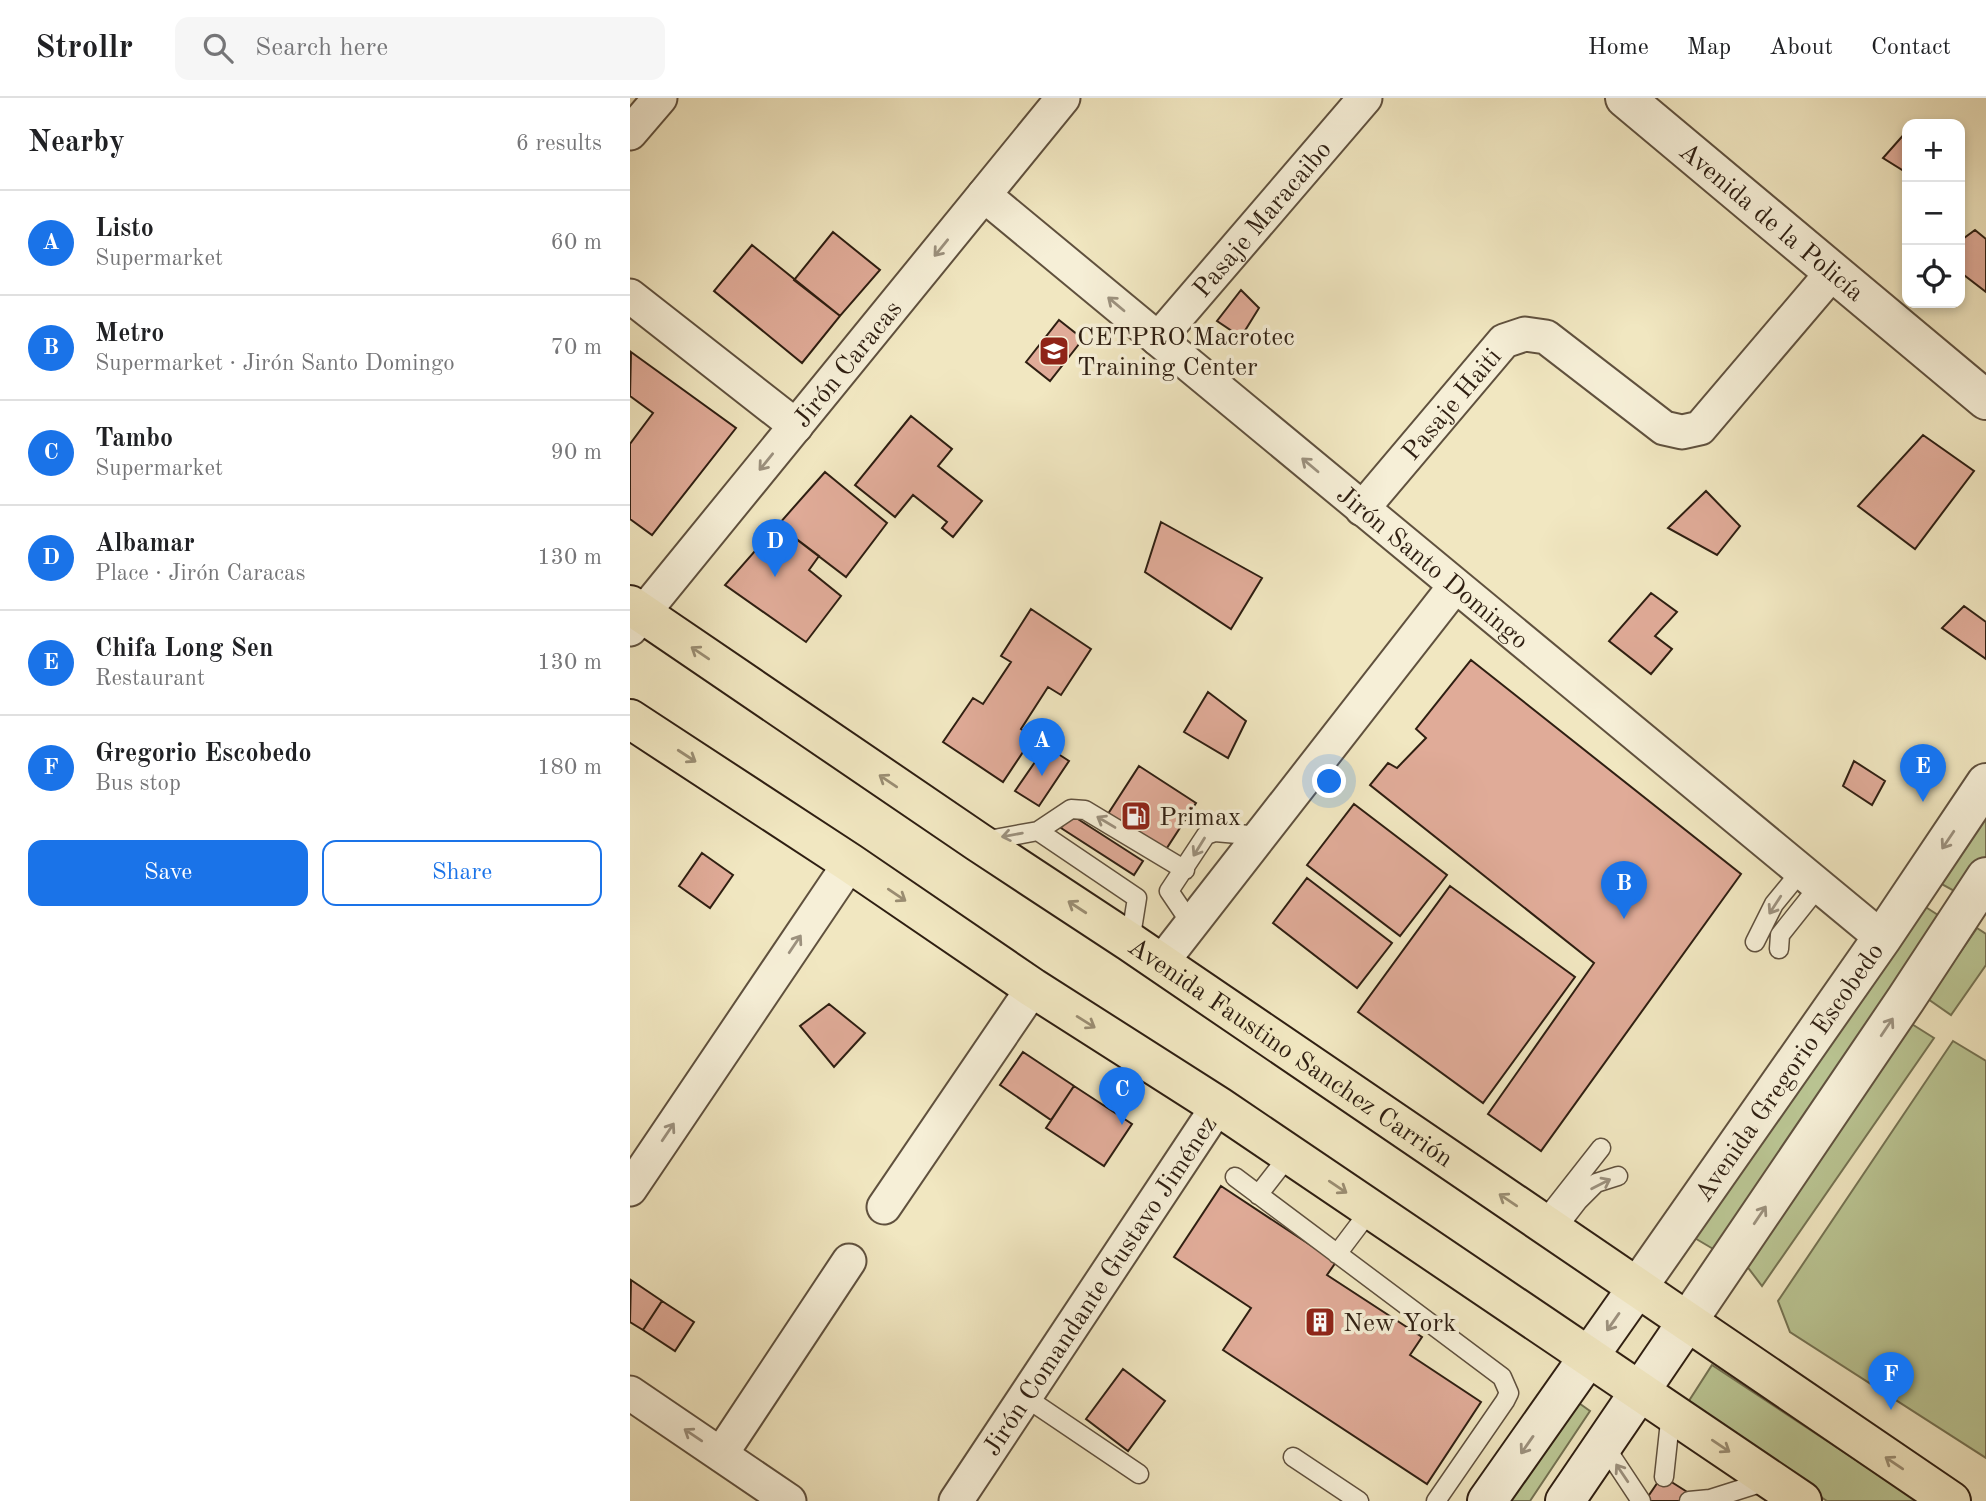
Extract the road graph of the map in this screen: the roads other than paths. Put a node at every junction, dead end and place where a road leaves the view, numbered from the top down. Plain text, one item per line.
1 (660, 98) edge
2 (1063, 98) edge
3 (1365, 98) edge
4 (1625, 98) edge
5 (630, 133) edge
6 (984, 195) junction
7 (1832, 273) junction
8 (630, 296) edge
9 (1158, 339) junction
10 (1986, 400) edge
11 (796, 426) junction
12 (1362, 509) junction
13 (1455, 586) junction
14 (634, 616) edge
15 (630, 719) edge
16 (1986, 783) edge
17 (1038, 831) junction
18 (1260, 836) junction
19 (978, 842) junction
20 (850, 863) junction
21 (1185, 870) junction
22 (1986, 877) edge
23 (1810, 879) junction
24 (1169, 891) junction
25 (1137, 898) junction
26 (1192, 925) junction
27 (1882, 938) junction
28 (1130, 942) junction
29 (1755, 942) dead end
30 (1779, 949) dead end
31 (1161, 963) junction
32 (1033, 988) junction
33 (1218, 1106) junction
34 (1601, 1148) dead end
35 (1290, 1154) junction
36 (1235, 1177) dead end
37 (1618, 1177) dead end
38 (630, 1189) edge
39 (1258, 1195) junction
40 (884, 1207) dead end
41 (1371, 1209) junction
42 (1548, 1228) junction
43 (1337, 1254) junction
44 (849, 1261) dead end
45 (1637, 1288) junction
46 (1687, 1322) junction
47 (1589, 1357) junction
48 (1640, 1391) junction
49 (630, 1392) edge
50 (1025, 1397) junction
51 (1671, 1412) junction
52 (1604, 1445) junction
53 (721, 1454) junction
54 (1293, 1457) dead end
55 (1139, 1474) dead end
56 (1664, 1477) dead end
57 (1777, 1491) edge
58 (789, 1501) edge
59 (956, 1501) edge
60 (1359, 1501) edge
61 (1436, 1501) edge
62 (1488, 1501) edge
63 (1565, 1501) edge
64 (1641, 1501) edge
65 (1689, 1501) edge
66 (1951, 1501) edge

1 - 5 street
2 - 6 street, Jirón Caracas
3 - 9 street, Pasaje Maracaibo
4 - 7 street, Avenida de la Policía
9 -> 6 street, Jirón Santo Domingo
6 -> 11 street, Jirón Caracas
7 - 10 street, Avenida de la Policía
7 - 12 street, Pasaje Haiti
8 - 11 street
12 -> 9 street, Jirón Santo Domingo
11 -> 14 street, Jirón Caracas
12 - 13 street, Jirón Santo Domingo
13 - 18 street
13 - 23 street, Jirón Santo Domingo
19 -> 14 main road, Avenida Faustino Sanchez Carrión
15 -> 20 main road
16 -> 27 street, Avenida Gregorio Escobedo
17 -> 19 lane
21 -> 17 lane
17 - 25 lane
18 -> 21 lane
18 - 26 street
28 -> 19 main road, Avenida Faustino Sanchez Carrión
20 -> 32 main road
38 -> 20 street
21 - 24 lane
46 -> 22 street, Avenida Gregorio Escobedo
23 - 27 street, Jirón Santo Domingo
23 -> 29 lane
23 - 30 lane
24 - 25 lane
24 - 26 lane
25 - 28 lane
26 - 31 street
27 - 45 street, Avenida Gregorio Escobedo
28 - 31 main road, Avenida Faustino Sanchez Carrión
42 -> 31 main road, Avenida Faustino Sanchez Carrión
32 -> 33 main road
32 - 40 street
33 - 35 main road
33 - 50 street, Jirón Comandante Gustavo Jiménez
34 - 42 lane
35 - 39 lane
35 -> 41 main road
36 - 39 lane
42 -> 37 lane
39 - 43 lane
41 - 43 lane
41 - 47 main road
42 - 45 main road, Avenida Faustino Sanchez Carrión
43 - 61 lane
44 - 53 street
45 - 46 main road, Avenida Faustino Sanchez Carrión
45 -> 47 street, Avenida Gregorio Escobedo
46 - 48 street, Avenida Gregorio Escobedo
66 -> 46 main road, Avenida Faustino Sanchez Carrión
47 - 48 main road
47 -> 62 street, Avenida Gregorio Escobedo
48 - 51 main road
48 - 52 street, Avenida Gregorio Escobedo
53 -> 49 street
50 - 55 lane
50 - 59 street, Jirón Comandante Gustavo Jiménez
51 - 56 lane
51 -> 57 main road
52 - 63 street, Avenida Gregorio Escobedo
64 -> 52 lane
53 - 58 street
54 - 60 lane
57 - 65 lane

